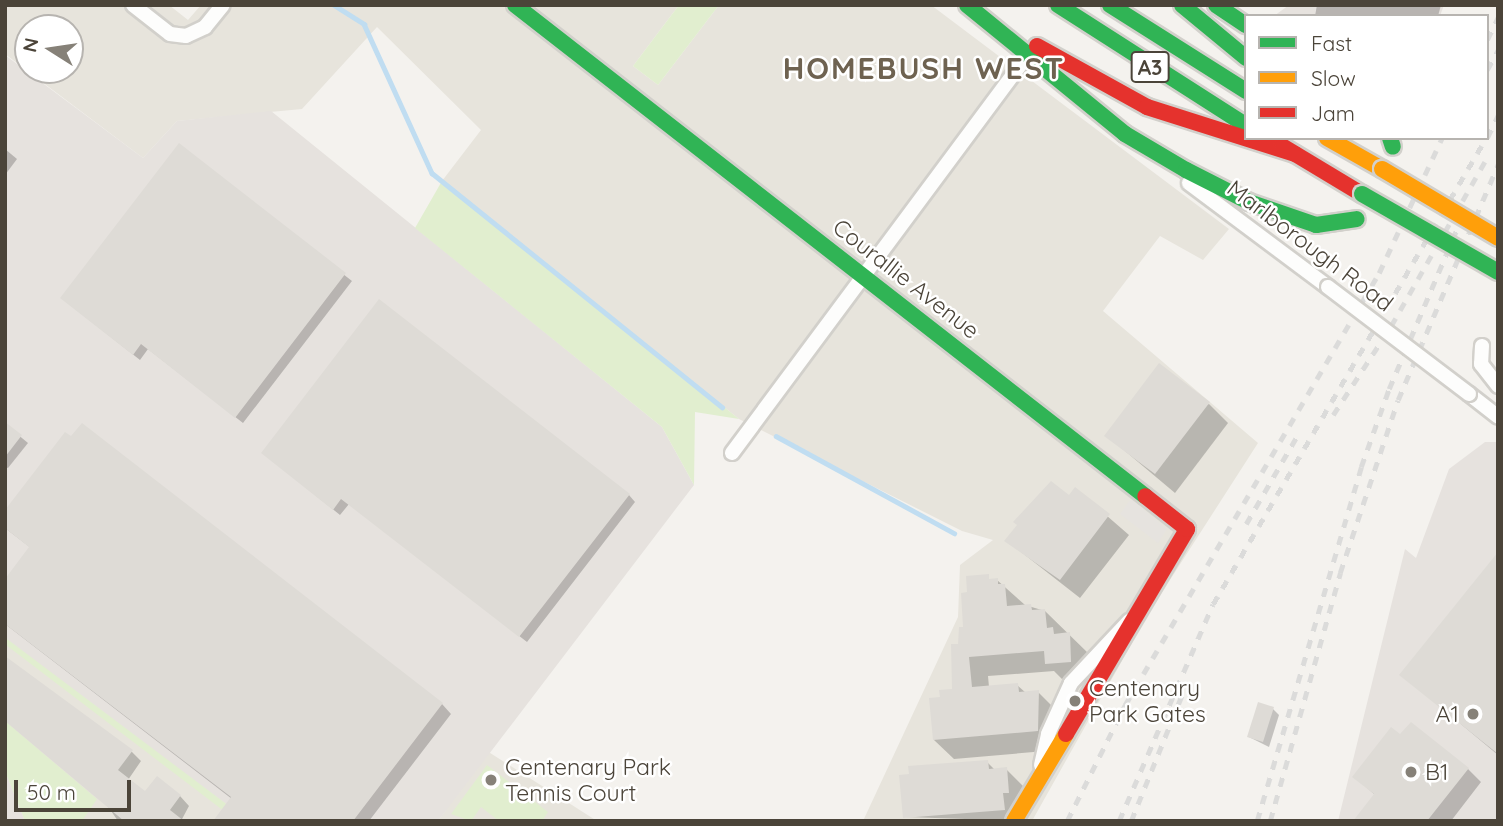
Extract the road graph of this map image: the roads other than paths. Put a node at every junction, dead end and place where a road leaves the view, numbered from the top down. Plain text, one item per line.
1 (133, 5) edge
2 (223, 5) edge
3 (515, 5) edge
4 (967, 5) edge
5 (979, 5) edge
6 (1058, 5) edge
7 (1110, 5) edge
8 (1182, 5) edge
9 (1216, 5) edge
10 (1244, 24) edge
11 (1027, 56) junction
12 (1244, 56) edge
13 (1244, 90) edge
14 (1244, 124) edge
15 (1125, 134) junction
16 (1244, 138) edge
17 (1251, 140) edge
18 (1271, 140) edge
19 (1330, 140) edge
20 (1351, 140) edge
21 (1295, 154) junction
22 (1367, 161) junction
23 (1357, 219) dead end
24 (1498, 238) edge
25 (1498, 272) edge
26 (862, 273) junction
27 (1482, 346) dead end
28 (1498, 386) edge
29 (1498, 417) edge
30 (732, 453) dead end
31 (1135, 614) junction
32 (1071, 683) junction
33 (1092, 695) junction
34 (1039, 773) junction
35 (1014, 821) edge

1 - 2 street
3 - 26 main road, Courallie Avenue
4 - 11 main road
5 - 16 main road
6 - 14 main road, A3
7 - 13 main road, A3
8 - 12 main road
9 - 10 main road
11 - 15 main road
11 - 26 street
15 - 23 main road
15 - 29 street, Marlborough Road, bridge
17 - 21 main road
18 - 21 main road
19 - 22 main road
20 - 22 main road
21 - 25 main road, bridge
22 - 24 main road, bridge
26 - 30 street
26 - 31 main road, Courallie Avenue
27 - 28 street
31 - 32 street, Courallie Avenue
31 - 33 main road, Courallie Avenue
32 - 33 street
32 - 34 street, Courallie Avenue
33 - 34 main road, Courallie Avenue
34 - 35 main road, Courallie Avenue

